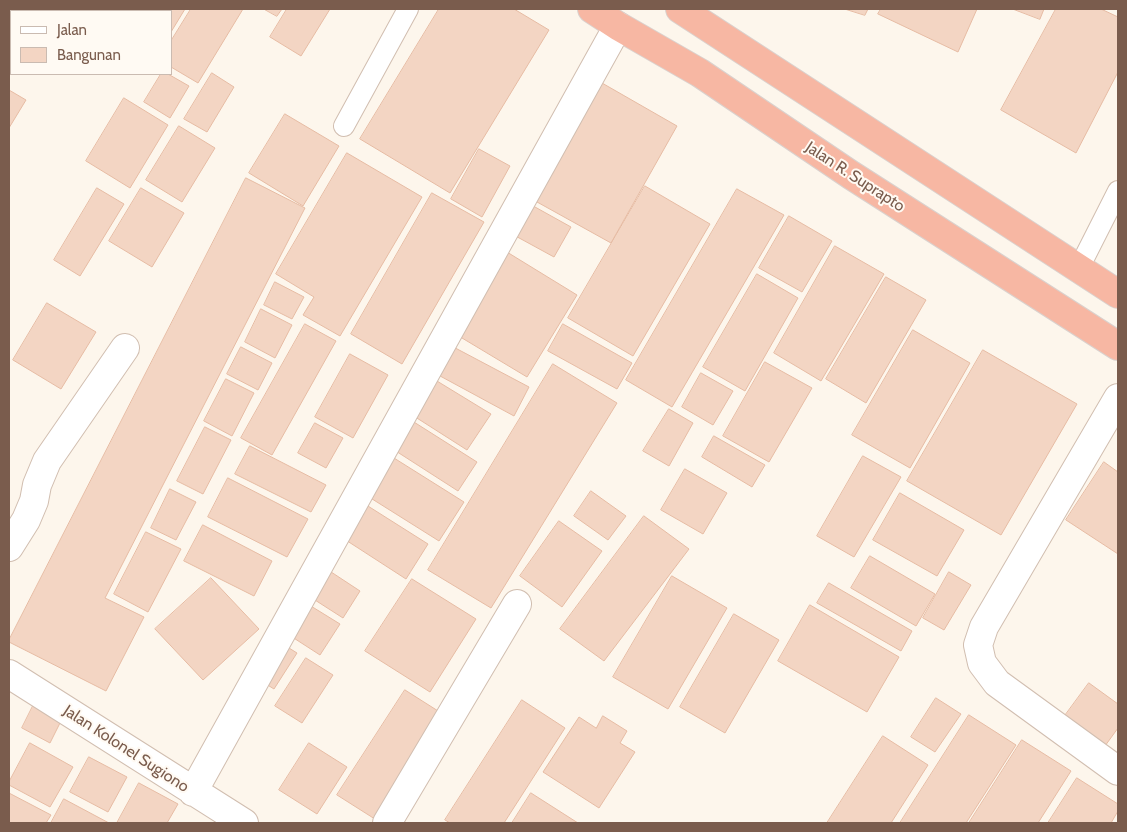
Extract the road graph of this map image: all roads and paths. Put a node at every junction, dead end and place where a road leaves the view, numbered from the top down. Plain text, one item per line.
1 (408, 9) edge
2 (592, 9) edge
3 (680, 9) edge
4 (618, 26) junction
5 (722, 35) junction
6 (700, 73) junction
7 (344, 126) dead end
8 (1118, 191) edge
9 (1079, 268) junction
10 (1117, 288) edge
11 (1118, 346) edge
12 (125, 348) dead end
13 (1118, 398) edge
14 (9, 547) edge
15 (517, 604) dead end
16 (9, 674) edge
17 (1118, 771) edge
18 (201, 806) edge
19 (244, 823) edge
20 (387, 823) edge

1 - 7 lane
2 - 4 highway, Jalan R. Suprapto
3 - 5 highway
4 - 6 highway, Jalan R. Suprapto
4 - 18 street
5 - 6 highway
5 - 9 highway
6 - 11 highway, Jalan R. Suprapto
8 - 9 lane
9 - 10 highway
12 - 14 street
13 - 17 street
15 - 20 street
16 - 18 street, Jalan Kolonel Sugiono
18 - 19 street, Jalan Kolonel Sugiono

